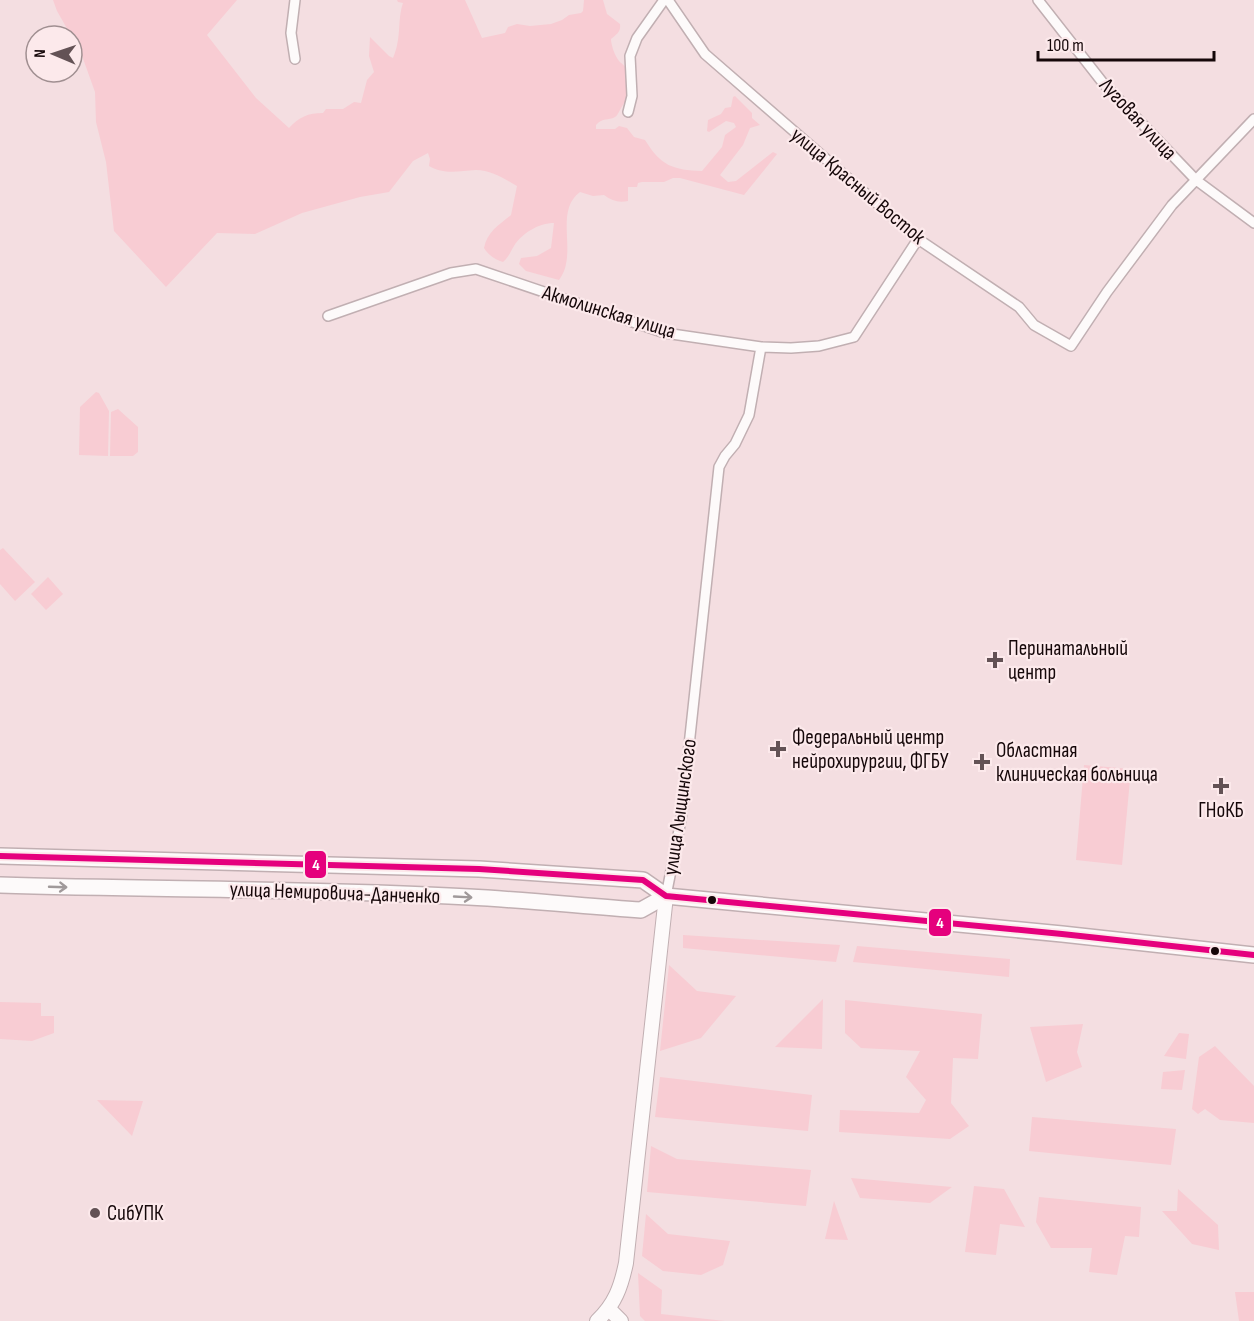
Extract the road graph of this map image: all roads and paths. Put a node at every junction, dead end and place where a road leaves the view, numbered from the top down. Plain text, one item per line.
1 (295, 0) edge
2 (666, 0) edge
3 (1038, 0) edge
4 (295, 59) dead end
5 (628, 111) dead end
6 (1254, 118) edge
7 (1196, 180) junction
8 (1254, 223) edge
9 (918, 239) junction
10 (328, 316) dead end
11 (761, 347) junction
12 (0, 856) edge
13 (0, 885) edge
14 (666, 896) junction
15 (1254, 955) edge
16 (609, 1309) junction
17 (597, 1321) edge
18 (621, 1321) edge

1 - 4 street
2 - 5 street
2 - 9 street, улица Красный Восток
3 - 7 street, Луговая улица
6 - 7 street
7 - 8 street, Луговая улица
7 - 9 street, улица Красный Восток
9 - 11 street, Акмолинская улица
10 - 11 street, Акмолинская улица
11 - 14 street, улица Лыщинского
12 - 14 main road, улица Немировича-Данченко
13 -> 14 main road, улица Немировича-Данченко
14 - 15 main road, улица Немировича-Данченко
14 - 16 street, улица Лыщинского
16 - 17 street, улица Лыщинского
16 - 18 street

